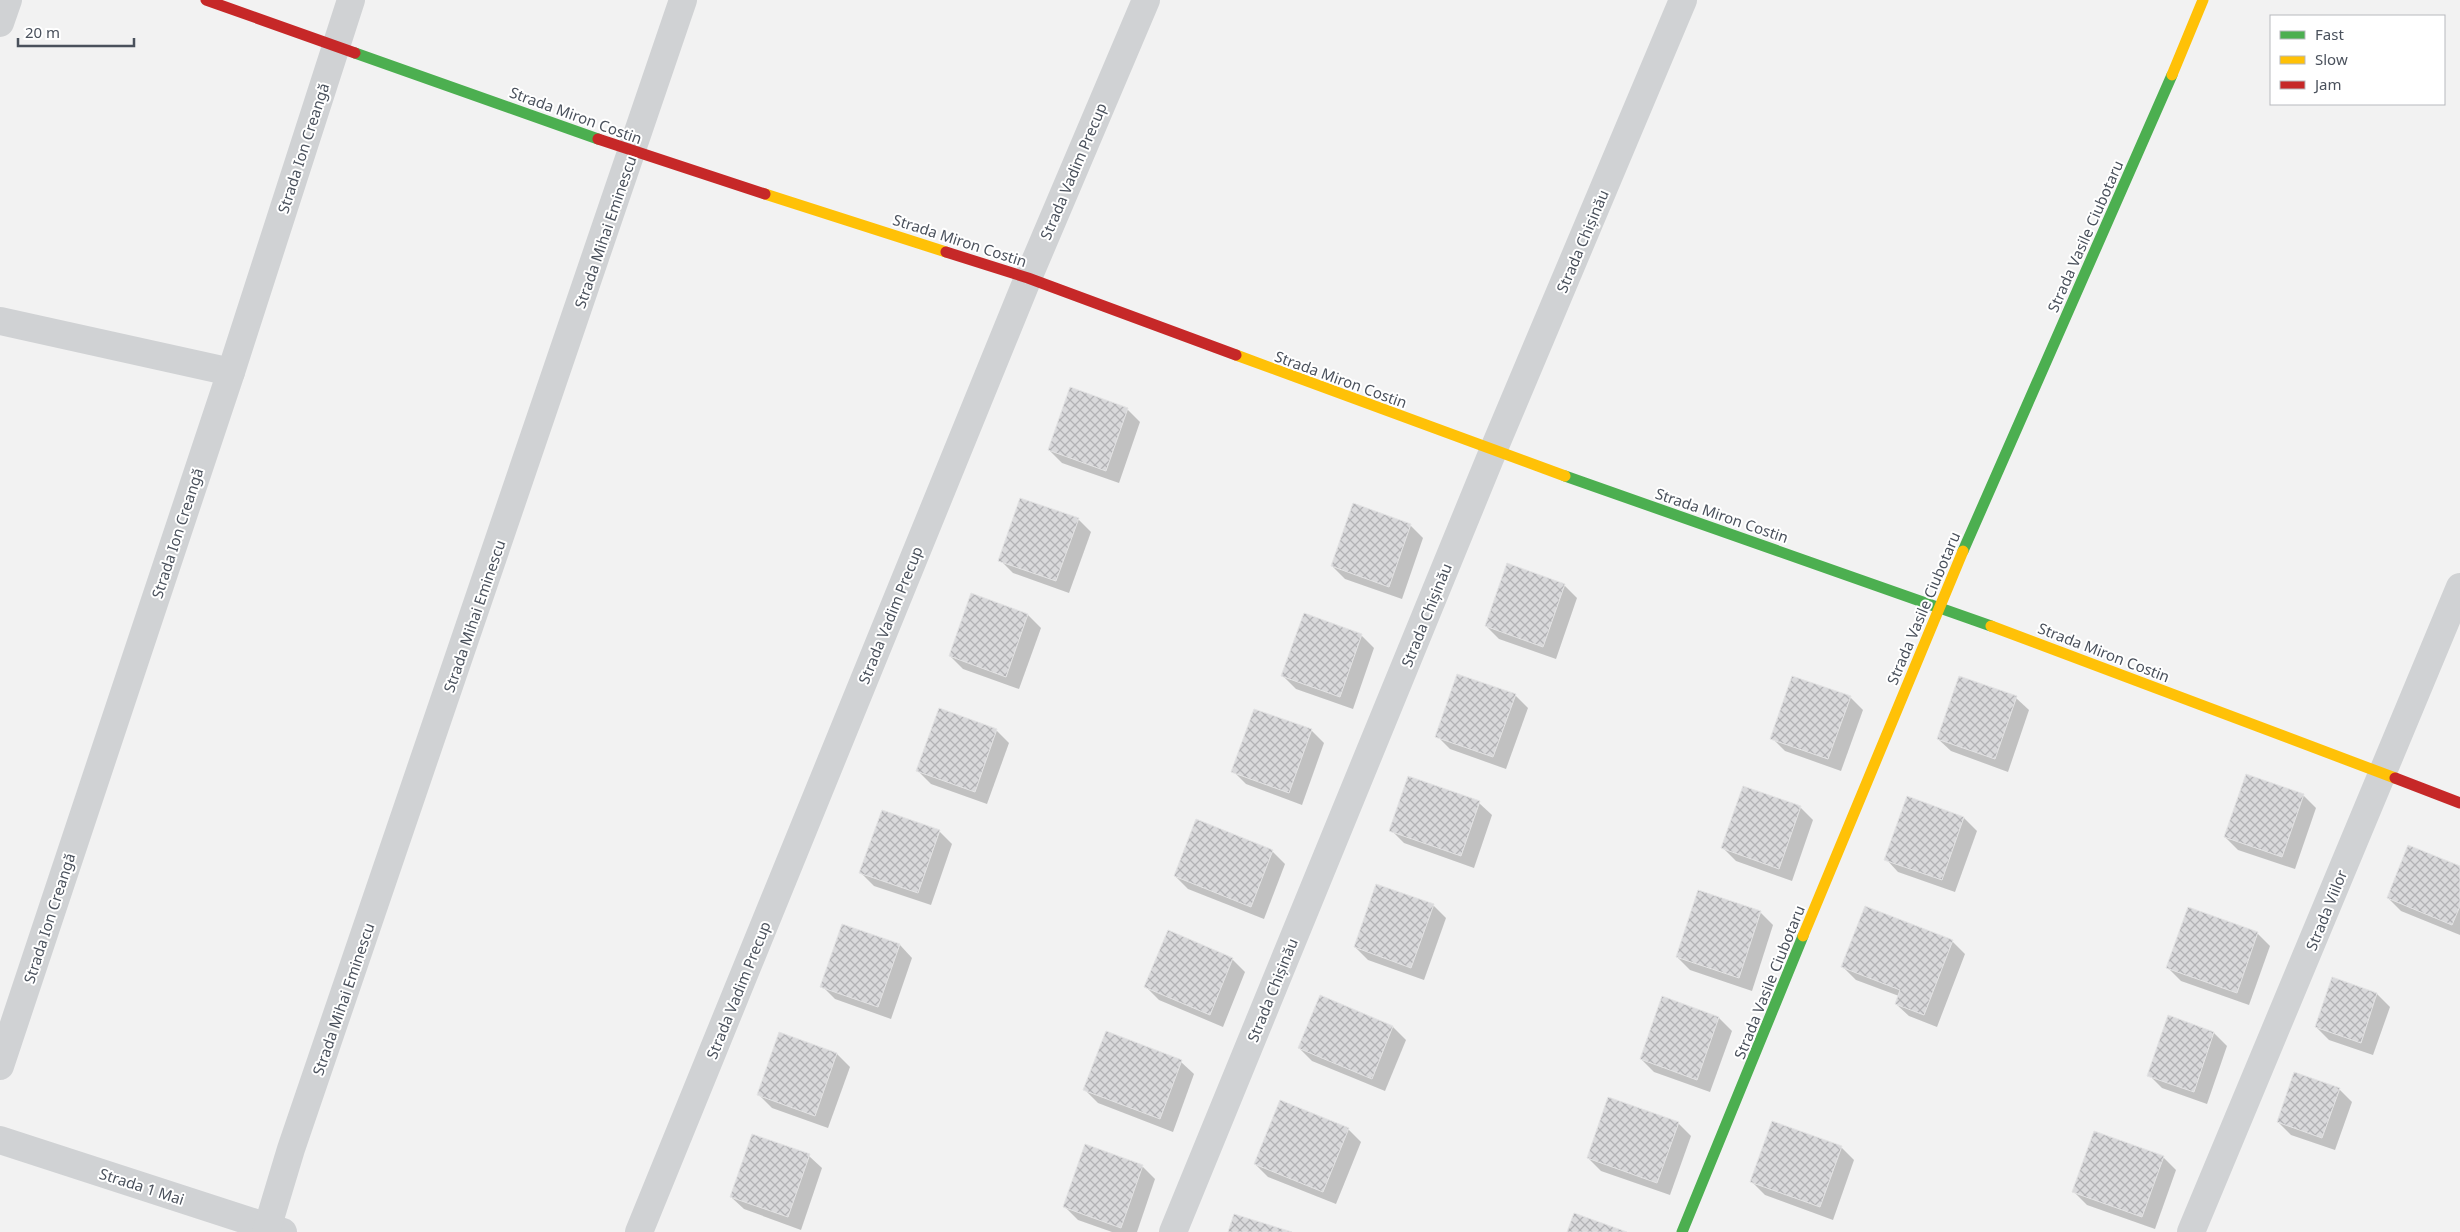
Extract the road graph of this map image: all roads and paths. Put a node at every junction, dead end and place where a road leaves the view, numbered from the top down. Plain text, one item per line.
1 (8, 0) edge
2 (206, 0) edge
3 (351, 0) edge
4 (684, 0) edge
5 (1146, 0) edge
6 (1683, 0) edge
7 (2203, 0) edge
8 (0, 23) edge
9 (336, 44) junction
10 (632, 152) junction
11 (1028, 278) junction
12 (0, 321) edge
13 (231, 372) junction
14 (1493, 451) junction
15 (2460, 587) edge
16 (1939, 606) junction
17 (2381, 774) junction
18 (2460, 803) edge
19 (0, 1066) edge
20 (0, 1140) edge
21 (272, 1230) edge
22 (639, 1232) edge
23 (1173, 1232) edge
24 (1682, 1232) edge
25 (2191, 1232) edge

1 - 8 street
2 - 9 street, Strada Miron Costin
3 - 9 street, Strada Ion Creangă
4 - 10 street, Strada Mihai Eminescu
5 - 11 street, Strada Vadim Precup
6 - 14 street, Strada Chișinău
7 - 16 street, Strada Vasile Ciubotaru
9 - 10 street, Strada Miron Costin
9 - 13 street, Strada Ion Creangă
10 - 11 street, Strada Miron Costin
10 - 21 street, Strada Mihai Eminescu
11 - 14 street, Strada Miron Costin
11 - 22 street, Strada Vadim Precup
12 - 13 street
13 - 19 street, Strada Ion Creangă
14 - 16 street, Strada Miron Costin
14 - 23 street, Strada Chișinău
15 - 17 street, Strada Viilor
16 - 17 street, Strada Miron Costin
16 - 24 street, Strada Vasile Ciubotaru
17 - 18 street, Strada Miron Costin
17 - 25 street, Strada Viilor
20 - 21 street, Strada 1 Mai

